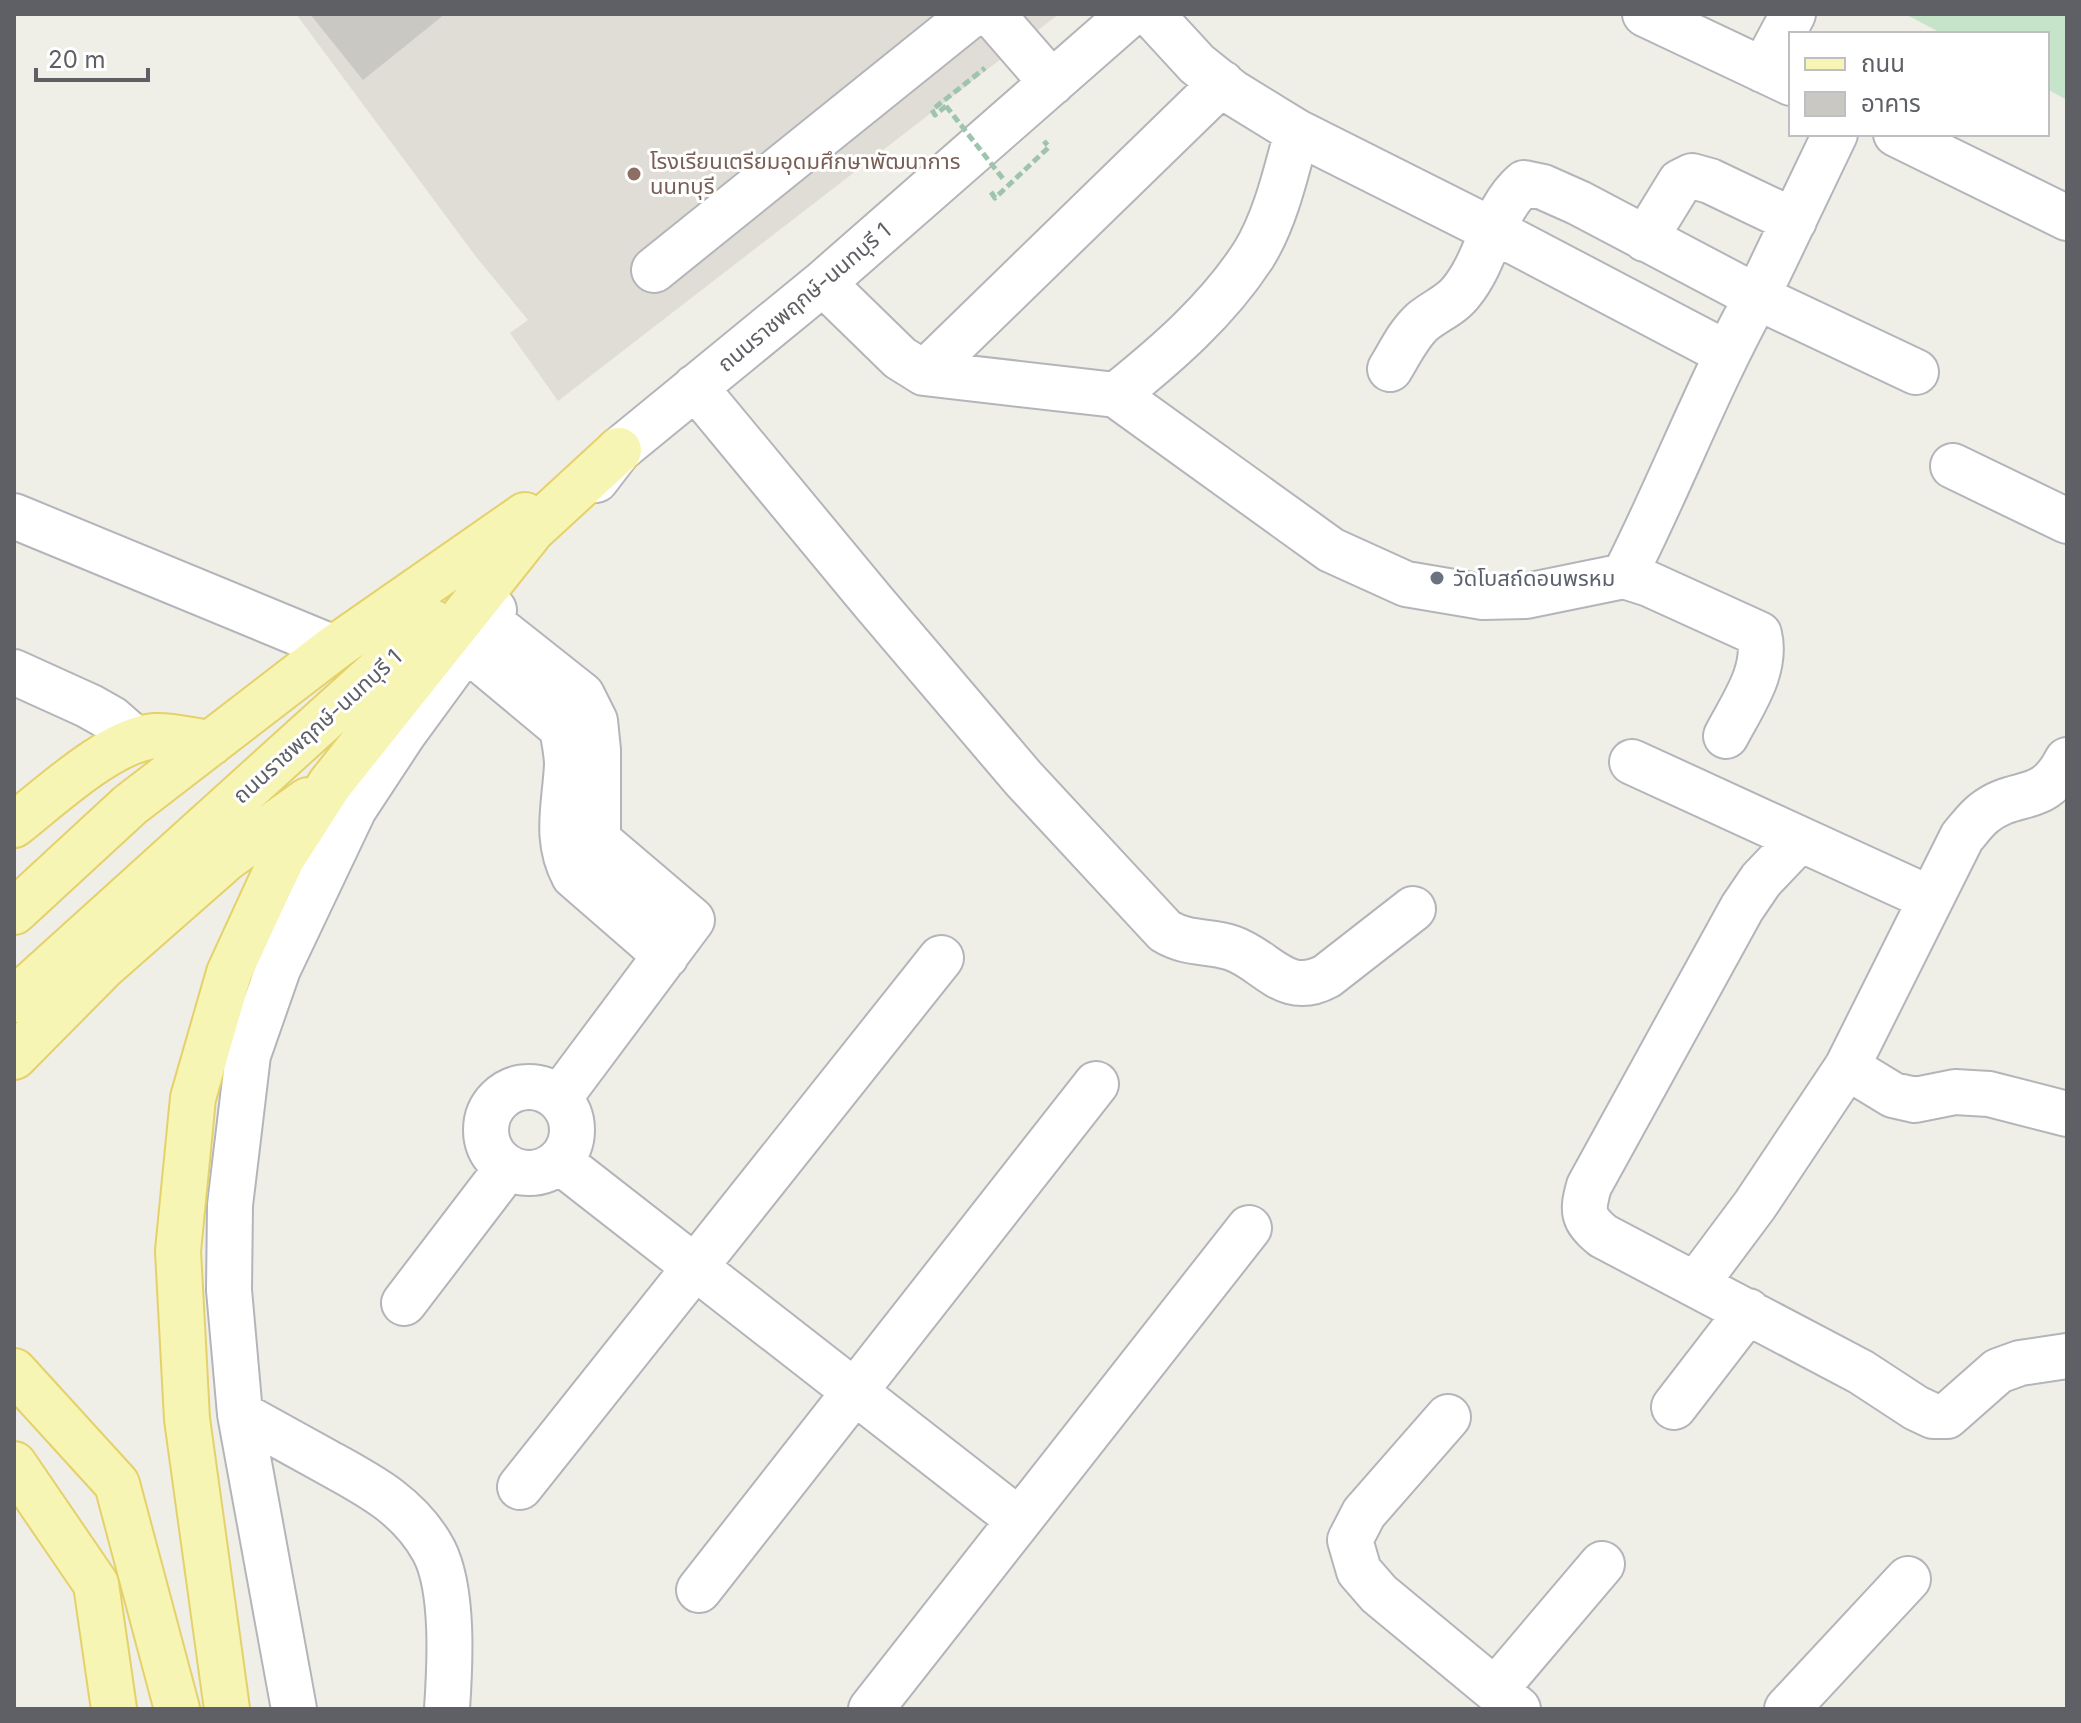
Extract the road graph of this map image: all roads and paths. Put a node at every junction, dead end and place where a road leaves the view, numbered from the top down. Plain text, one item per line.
1 (972, 14) edge
2 (992, 14) edge
3 (1130, 14) edge
4 (1151, 14) edge
5 (1645, 14) edge
6 (1793, 14) edge
7 (989, 64) dead end
8 (1777, 77) edge
9 (1052, 83) junction
10 (1222, 83) junction
11 (1297, 132) junction
12 (1834, 136) edge
13 (1900, 136) edge
14 (1049, 147) dead end
15 (2067, 218) edge
16 (1794, 221) junction
17 (1492, 230) junction
18 (1645, 239) junction
19 (654, 270) dead end
20 (823, 283) junction
21 (1757, 297) junction
22 (1726, 353) junction
23 (1390, 369) dead end
24 (1916, 372) dead end
25 (924, 373) junction
26 (695, 387) junction
27 (1116, 395) junction
28 (619, 450) junction
29 (1953, 466) dead end
30 (14, 516) edge
31 (2067, 521) edge
32 (529, 534) junction
33 (1624, 576) junction
34 (476, 634) junction
35 (334, 648) junction
36 (14, 672) edge
37 (1726, 736) dead end
38 (136, 740) junction
39 (211, 743) junction
40 (2067, 760) edge
41 (1632, 762) dead end
42 (330, 784) junction
43 (130, 805) junction
44 (14, 825) edge
45 (1800, 839) junction
46 (14, 876) edge
47 (1929, 898) junction
48 (1413, 909) dead end
49 (14, 912) edge
50 (666, 956) junction
51 (941, 958) dead end
52 (14, 1000) edge
53 (14, 1057) edge
54 (1847, 1067) junction
55 (1096, 1084) dead end
56 (559, 1098) junction
57 (2067, 1114) edge
58 (559, 1161) junction
59 (507, 1168) junction
60 (1249, 1228) dead end
61 (695, 1267) junction
62 (1696, 1284) junction
63 (404, 1303) dead end
64 (1748, 1311) junction
65 (2067, 1356) edge
66 (14, 1371) edge
67 (854, 1392) junction
68 (1674, 1407) dead end
69 (240, 1414) junction
70 (1448, 1417) dead end
71 (14, 1464) edge
72 (520, 1487) dead end
73 (1019, 1520) junction
74 (1602, 1564) dead end
75 (1908, 1579) dead end
76 (699, 1590) dead end
77 (1507, 1700) edge
78 (114, 1709) edge
79 (177, 1709) edge
80 (227, 1709) edge
81 (294, 1709) edge
82 (447, 1709) edge
83 (871, 1709) edge
84 (1787, 1709) edge

1 - 19 street
2 - 9 street
3 - 9 street, ถนนราชพฤกษ์-นนทบุรี 1
4 - 10 street
5 - 8 street
6 - 8 street
7 - 14 path, bridge
9 - 20 street, ถนนราชพฤกษ์-นนทบุรี 1
10 - 11 street
10 - 25 street
11 - 17 street
11 - 27 street
12 - 16 street
13 - 15 street
16 - 18 street
16 - 21 street
17 - 18 street
17 - 22 street
17 - 23 street
18 - 21 street
20 - 25 street
20 - 26 street, ถนนราชพฤกษ์-นนทบุรี 1
21 - 22 street
21 - 24 street
22 - 33 street
25 - 27 street
26 - 28 street, ถนนราชพฤกษ์-นนทบุรี 1
26 - 48 street
27 - 33 street
28 - 32 main road, ถนนราชพฤกษ์-นนทบุรี 1
28 - 34 street
28 - 35 main road, ถนนราชพฤกษ์-นนทบุรี 1
29 - 31 street
30 - 35 street
32 - 42 main road
32 - 52 main road, ถนนราชพฤกษ์-นนทบุรี 1
33 - 37 street
34 - 50 street
34 - 50 street
34 - 69 street
35 - 39 main road, ถนนราชพฤกษ์-นนทบุรี 1
36 - 38 street
38 - 39 main road
38 - 44 main road
39 - 43 main road, ถนนราชพฤกษ์-นนทบุรี 1
40 - 47 street
41 - 45 street
42 - 53 main road
42 - 80 main road
43 - 46 main road
43 - 49 main road, ถนนราชพฤกษ์-นนทบุรี 1
45 - 47 street
45 - 62 street
47 - 54 street
50 - 56 street
51 - 61 street
54 - 57 street
54 - 62 street
55 - 67 street
56 - 58 street
56 - 59 street
58 - 59 street
58 - 61 street
59 - 63 street
60 - 73 street
61 - 67 street
61 - 72 street
62 - 64 street
64 - 65 street
64 - 68 street
66 - 79 main road
67 - 73 street
67 - 76 street
69 - 81 street
69 - 82 street
70 - 77 street
71 - 78 main road
73 - 83 street
74 - 77 street
75 - 84 street

